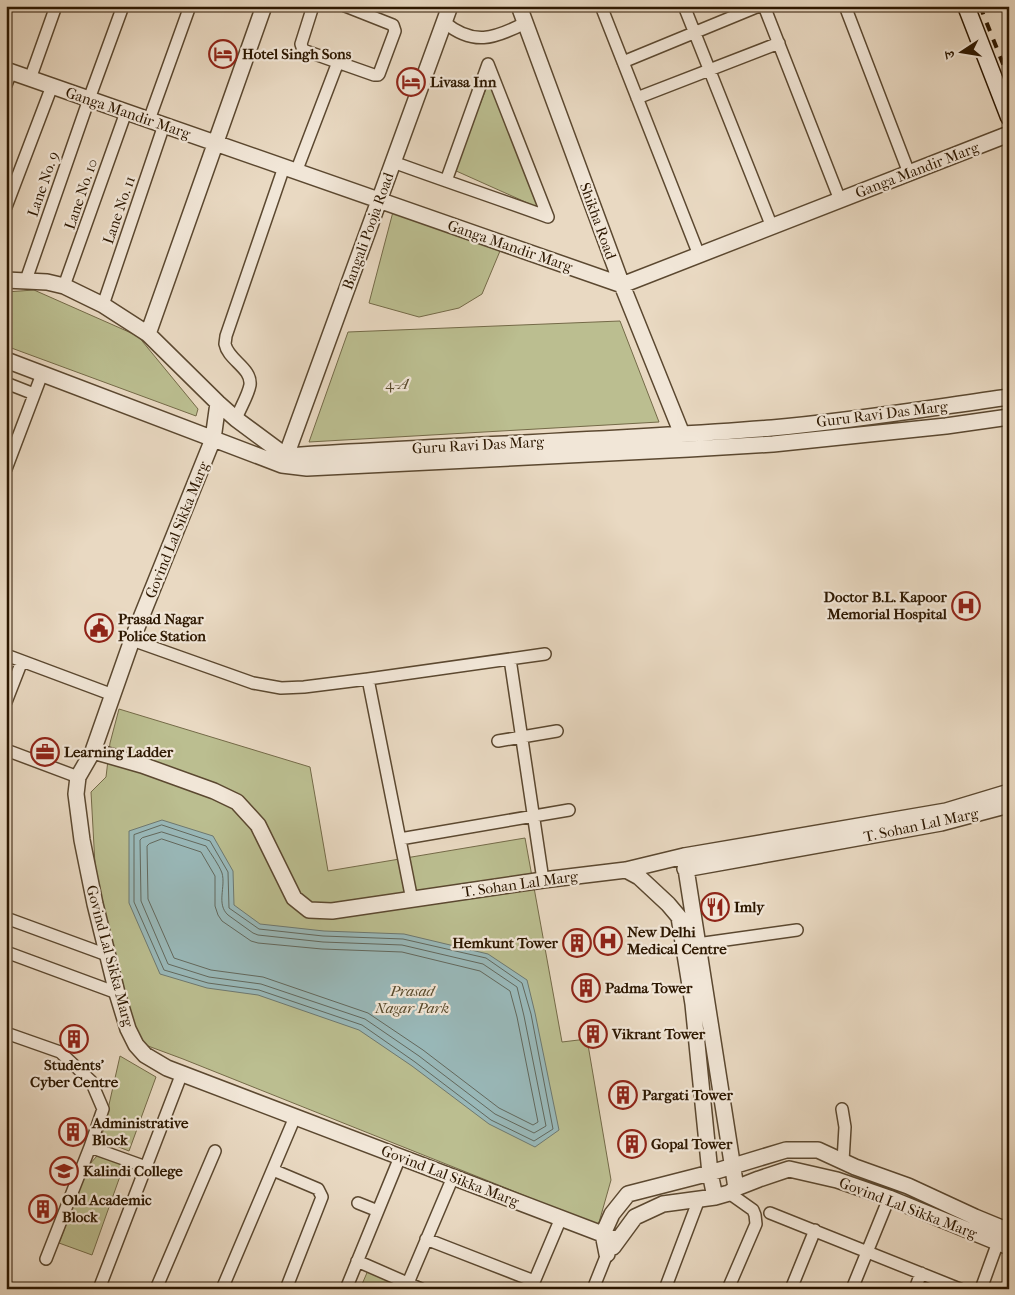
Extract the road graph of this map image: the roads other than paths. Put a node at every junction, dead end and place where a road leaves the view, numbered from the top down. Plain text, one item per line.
1 (56, 6) edge
2 (123, 6) edge
3 (190, 6) edge
4 (264, 6) edge
5 (313, 6) edge
6 (345, 6) edge
7 (450, 6) edge
8 (519, 6) edge
9 (601, 6) edge
10 (684, 6) edge
11 (759, 6) edge
12 (764, 6) edge
13 (846, 6) edge
14 (966, 6) edge
15 (357, 8) edge
16 (444, 22) junction
17 (525, 22) junction
18 (695, 32) junction
19 (779, 43) junction
20 (338, 62) junction
21 (622, 62) junction
22 (710, 70) junction
23 (8, 76) edge
24 (30, 78) junction
25 (52, 86) junction
26 (637, 98) junction
27 (89, 99) junction
28 (126, 112) junction
29 (1009, 117) edge
30 (149, 120) junction
31 (164, 125) junction
32 (1009, 134) edge
33 (216, 143) junction
34 (393, 162) junction
35 (290, 169) junction
36 (910, 173) junction
37 (446, 181) junction
38 (379, 200) junction
39 (840, 200) junction
40 (6, 207) edge
41 (772, 227) junction
42 (699, 255) junction
43 (6, 280) edge
44 (26, 280) junction
45 (622, 285) junction
46 (64, 286) junction
47 (103, 305) junction
48 (148, 334) junction
49 (6, 360) edge
50 (42, 374) junction
51 (6, 383) edge
52 (34, 394) junction
53 (1009, 397) edge
54 (218, 403) junction
55 (1009, 417) edge
56 (236, 419) junction
57 (682, 434) junction
58 (214, 439) junction
59 (11, 443) edge
60 (284, 461) junction
61 (6, 469) edge
62 (132, 640) junction
63 (545, 654) dead end
64 (6, 655) edge
65 (510, 659) junction
66 (22, 660) junction
67 (368, 679) junction
68 (113, 695) junction
69 (6, 702) edge
70 (557, 731) dead end
71 (522, 737) junction
72 (498, 742) dead end
73 (6, 750) edge
74 (93, 751) junction
75 (78, 777) junction
76 (1009, 792) edge
77 (1009, 805) edge
78 (569, 810) dead end
79 (534, 815) junction
80 (400, 839) junction
81 (684, 862) junction
82 (626, 870) junction
83 (543, 880) junction
84 (412, 900) junction
85 (6, 918) edge
86 (797, 930) dead end
87 (697, 944) junction
88 (6, 952) edge
89 (107, 955) junction
90 (117, 993) junction
91 (6, 1034) edge
92 (182, 1073) junction
93 (842, 1109) dead end
94 (295, 1117) junction
95 (90, 1147) junction
96 (215, 1152) dead end
97 (400, 1157) junction
98 (843, 1161) junction
99 (732, 1166) junction
100 (146, 1167) junction
101 (273, 1170) junction
102 (710, 1173) junction
103 (453, 1177) junction
104 (726, 1193) junction
105 (889, 1198) junction
106 (699, 1199) junction
107 (358, 1204) dead end
108 (378, 1211) junction
109 (770, 1213) dead end
110 (561, 1218) junction
111 (815, 1230) junction
112 (1009, 1231) edge
113 (603, 1234) junction
114 (426, 1239) junction
115 (618, 1240) junction
116 (1003, 1244) edge
117 (868, 1251) junction
118 (607, 1254) junction
119 (46, 1259) dead end
120 (357, 1262) junction
121 (921, 1273) junction
122 (408, 1283) junction
123 (532, 1285) edge
124 (99, 1289) edge
125 (156, 1289) edge
126 (222, 1289) edge
127 (286, 1289) edge
128 (346, 1289) edge
129 (421, 1289) edge
130 (593, 1289) edge
131 (664, 1289) edge
132 (728, 1289) edge
133 (791, 1289) edge
134 (852, 1289) edge
135 (915, 1289) edge
136 (960, 1289) edge
137 (981, 1289) edge

1 - 24 street
2 - 27 street, Lane No. 9
3 - 30 street
4 - 33 street
5 - 20 street
6 - 15 street
7 - 16 street, Bangali Pooja Road
8 - 17 street, Shikha Road
9 - 21 street
10 - 18 street
11 - 18 street
12 - 19 street
13 - 36 street
14 - 29 main road
15 - 20 street
16 - 17 street
16 - 34 street, Bangali Pooja Road
17 - 45 street, Shikha Road
18 - 21 street
18 - 22 street
19 - 22 street
19 - 39 street
20 - 35 street
21 - 26 street
22 - 26 street
22 - 41 street
23 - 24 street, Ganga Mandir Marg
24 - 25 street, Ganga Mandir Marg
25 - 27 street, Ganga Mandir Marg
25 - 40 street
26 - 42 street
27 - 28 street, Ganga Mandir Marg
27 - 44 street, Lane No. 9
28 - 30 street, Ganga Mandir Marg
28 - 46 street, Lane No. 10
30 - 31 street, Ganga Mandir Marg
31 - 33 street, Ganga Mandir Marg
31 - 47 street, Lane No. 11
32 - 36 street, Ganga Mandir Marg
33 - 35 street, Ganga Mandir Marg
33 - 48 street
34 - 37 street
34 - 38 street, Bangali Pooja Road
35 - 38 street, Ganga Mandir Marg
35 - 56 street
36 - 39 street, Ganga Mandir Marg
37 - 37 street
38 - 45 street, Ganga Mandir Marg
38 - 60 street, Bangali Pooja Road
39 - 41 street, Ganga Mandir Marg
41 - 42 street, Ganga Mandir Marg
42 - 45 street, Ganga Mandir Marg
43 - 44 street, Guru Ravi Das Marg
44 - 46 street, Guru Ravi Das Marg
45 - 57 street, Shikha Road
46 - 47 street, Guru Ravi Das Marg
47 - 48 street, Guru Ravi Das Marg
48 - 54 street, Guru Ravi Das Marg
49 - 50 street, Guru Ravi Das Marg
50 - 52 street
50 - 58 street, Guru Ravi Das Marg
51 - 52 street
52 - 59 street
53 - 57 street, Guru Ravi Das Marg
54 - 56 street, Guru Ravi Das Marg
54 - 58 street, Govind Lal Sikka Marg
55 - 60 street, Guru Ravi Das Marg
56 - 60 street, Guru Ravi Das Marg
57 - 60 street, Guru Ravi Das Marg
58 - 60 street, Guru Ravi Das Marg
58 - 62 street, Govind Lal Sikka Marg
59 - 61 street
62 - 67 street
62 - 68 street, Govind Lal Sikka Marg
63 - 65 street
64 - 66 street
65 - 67 street
65 - 71 street
66 - 68 street
66 - 69 street
67 - 80 street
68 - 74 street, Govind Lal Sikka Marg
70 - 71 street
71 - 72 street
71 - 79 street
73 - 75 street
74 - 75 street, Govind Lal Sikka Marg
74 - 84 street, T. Sohan Lal Marg
75 - 89 street, Govind Lal Sikka Marg
76 - 81 street, T. Sohan Lal Marg
77 - 81 street, T. Sohan Lal Marg
78 - 79 street
79 - 80 street
79 - 83 street
80 - 84 street
81 - 82 street, T. Sohan Lal Marg
81 - 87 street
82 - 83 street, T. Sohan Lal Marg
82 - 102 street
83 - 84 street, T. Sohan Lal Marg
85 - 89 street
86 - 87 street
87 - 99 street
88 - 90 street
89 - 90 street, Govind Lal Sikka Marg
90 - 92 street, Govind Lal Sikka Marg
91 - 95 street
92 - 94 street, Govind Lal Sikka Marg
92 - 100 street
93 - 98 street
94 - 97 street, Govind Lal Sikka Marg
94 - 101 street
95 - 100 street
95 - 119 street
96 - 125 street
97 - 103 street, Govind Lal Sikka Marg
97 - 108 street
98 - 99 street
98 - 112 street
99 - 102 street
99 - 104 street
100 - 124 street
101 - 126 street
101 - 127 street
102 - 104 street
102 - 113 street
103 - 110 street, Govind Lal Sikka Marg
103 - 114 street
104 - 105 street, Govind Lal Sikka Marg
104 - 106 street, Govind Lal Sikka Marg
104 - 132 street
105 - 116 street, Govind Lal Sikka Marg
105 - 117 street
106 - 115 street, Govind Lal Sikka Marg
106 - 131 street
107 - 108 street
108 - 120 street
109 - 111 street
110 - 113 street, Govind Lal Sikka Marg
110 - 123 street
111 - 117 street
111 - 133 street
113 - 115 street, Govind Lal Sikka Marg
113 - 118 street
114 - 122 street
114 - 123 street
115 - 118 street, Govind Lal Sikka Marg
116 - 137 street
117 - 121 street
117 - 134 street
118 - 130 street
120 - 122 street
120 - 128 street
121 - 135 street
121 - 136 street
122 - 129 street

